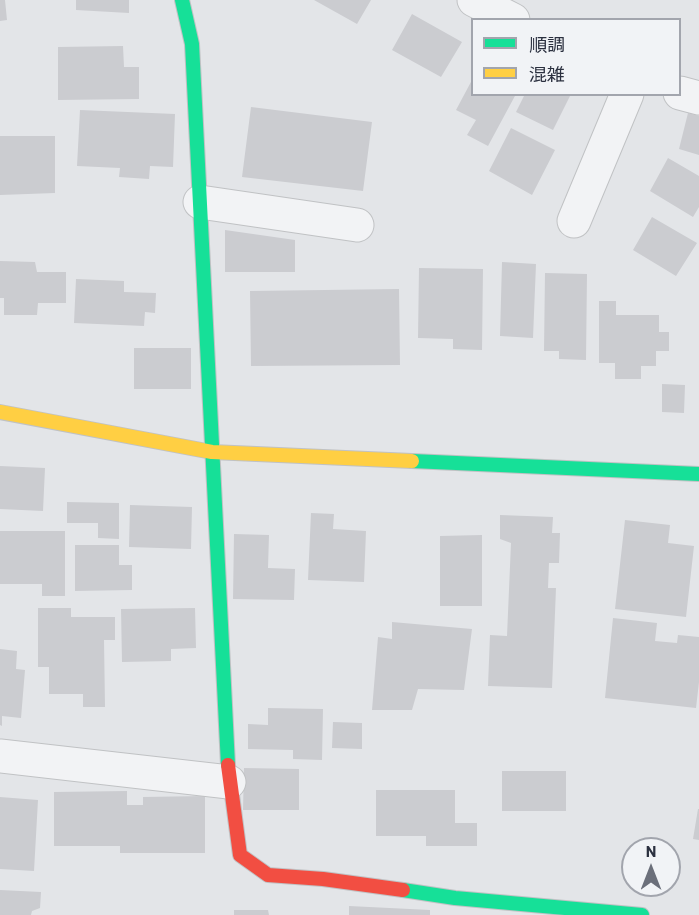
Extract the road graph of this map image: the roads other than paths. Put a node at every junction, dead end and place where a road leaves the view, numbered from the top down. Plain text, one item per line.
1 (182, 0) edge
2 (474, 0) edge
3 (509, 18) edge
4 (681, 93) edge
5 (626, 96) edge
6 (699, 98) edge
7 (200, 202) junction
8 (574, 221) dead end
9 (357, 225) dead end
10 (0, 412) edge
11 (212, 452) junction
12 (699, 474) edge
13 (0, 756) edge
14 (229, 782) junction
15 (454, 907) edge
16 (642, 915) edge

1 - 7 street
2 - 3 street
4 - 6 street
5 - 8 street
7 - 9 street
7 - 11 street
10 - 11 street
11 - 12 street
11 - 14 street
13 - 14 street
14 - 15 street
15 - 16 street

